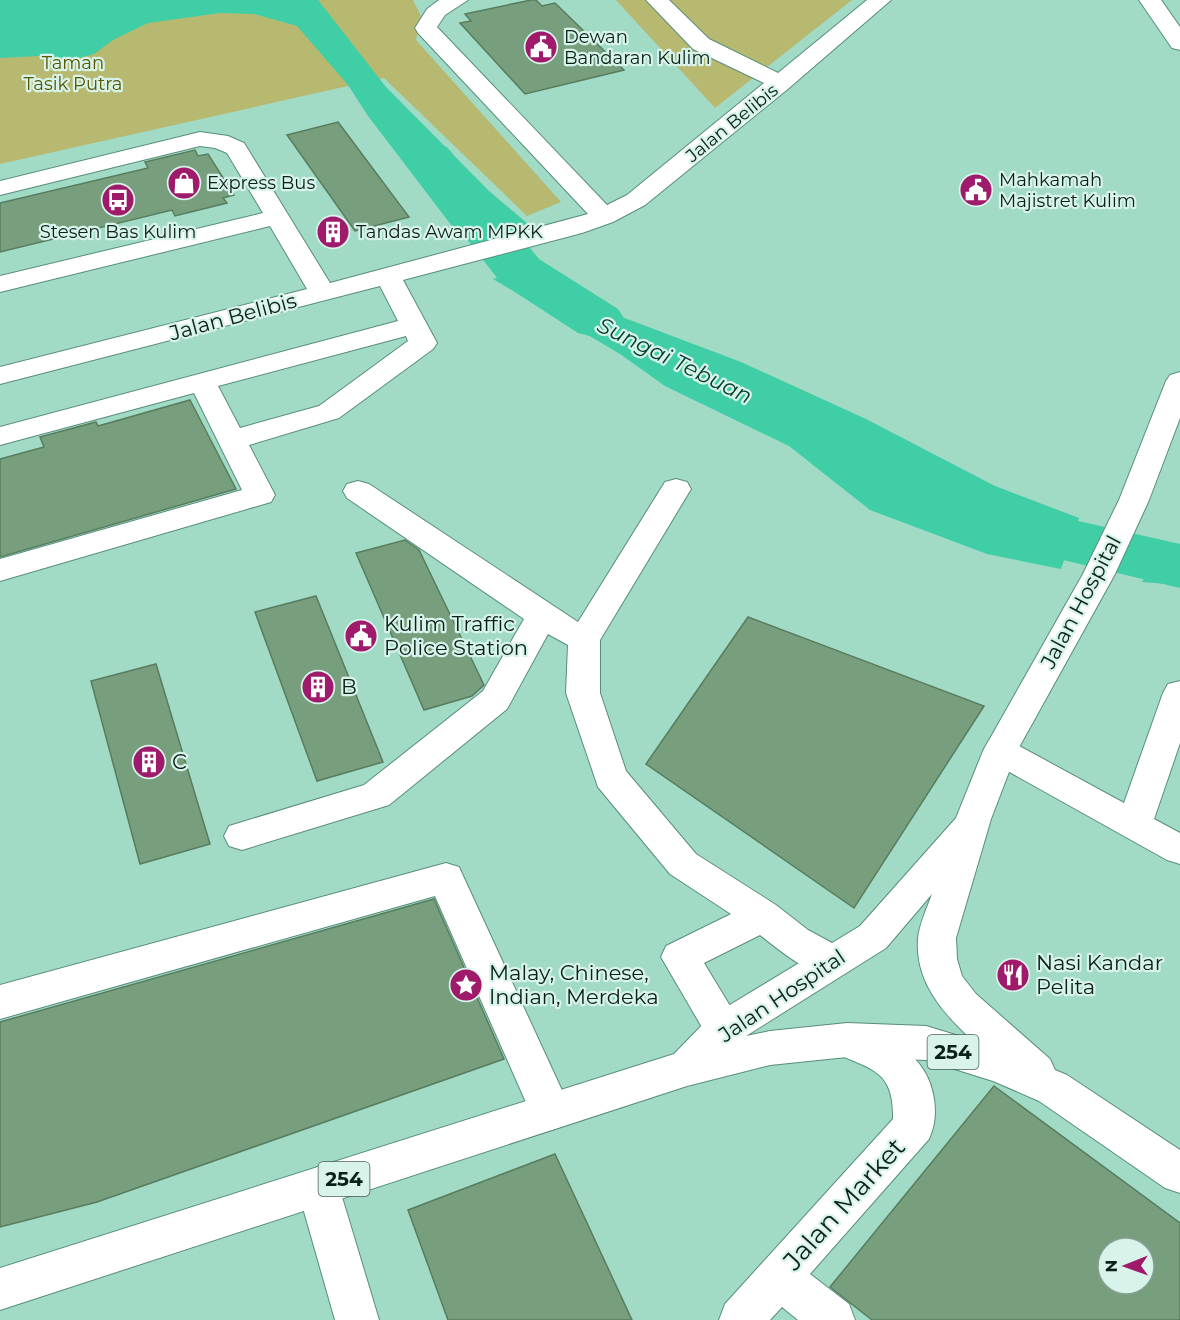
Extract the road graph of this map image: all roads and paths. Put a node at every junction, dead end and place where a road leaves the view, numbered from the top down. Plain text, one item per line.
1 (457, 0) edge
2 (657, 0) edge
3 (880, 0) edge
4 (1150, 0) edge
5 (1180, 43) edge
6 (781, 83) junction
7 (0, 188) edge
8 (277, 217) junction
9 (604, 217) junction
10 (388, 276) junction
11 (0, 284) edge
12 (323, 293) junction
13 (418, 334) junction
14 (0, 376) edge
15 (1180, 381) edge
16 (202, 382) junction
17 (0, 436) edge
18 (232, 440) junction
19 (676, 489) dead end
20 (358, 492) dead end
21 (0, 570) edge
22 (542, 616) junction
23 (584, 640) junction
24 (1180, 693) edge
25 (1000, 751) junction
26 (973, 819) junction
27 (1134, 823) junction
28 (242, 836) dead end
29 (1180, 850) edge
30 (763, 916) junction
31 (831, 961) junction
32 (0, 1002) edge
33 (724, 1029) junction
34 (847, 1040) junction
35 (687, 1068) junction
36 (1053, 1088) junction
37 (551, 1112) junction
38 (1180, 1174) edge
39 (318, 1187) junction
40 (779, 1277) junction
41 (0, 1289) edge
42 (357, 1320) edge
43 (741, 1320) edge
44 (833, 1320) edge

1 - 9 main road
2 - 6 main road
3 - 6 main road, Jalan Belibis
4 - 5 main road
6 - 9 main road, Jalan Belibis
7 - 8 main road
8 - 11 main road
8 - 12 main road
9 - 10 main road, Jalan Belibis
10 - 12 main road, Jalan Belibis
10 - 13 main road
12 - 14 main road, Jalan Belibis
13 - 16 main road
13 - 18 main road
15 - 25 main road, Jalan Hospital
16 - 17 main road
16 - 18 main road
18 - 21 main road
19 - 23 main road
20 - 22 main road
22 - 23 main road
22 - 28 main road
23 - 30 main road
24 - 27 main road
25 - 26 main road, Jalan Hospital
25 - 27 main road
26 - 31 main road, Jalan Hospital
26 - 36 main road, Jalan Hospital
27 - 29 main road
30 - 31 main road
30 - 33 main road
31 - 33 main road, Jalan Hospital
32 - 37 main road
33 - 35 main road, Jalan Hospital
34 - 35 main road, 254
34 - 36 main road, 254
34 - 40 main road, Jalan Market
35 - 37 main road, 254
36 - 38 main road, 254
37 - 39 main road, 254
39 - 41 main road, 254
39 - 42 main road
40 - 43 main road, Jalan Market
40 - 44 main road

